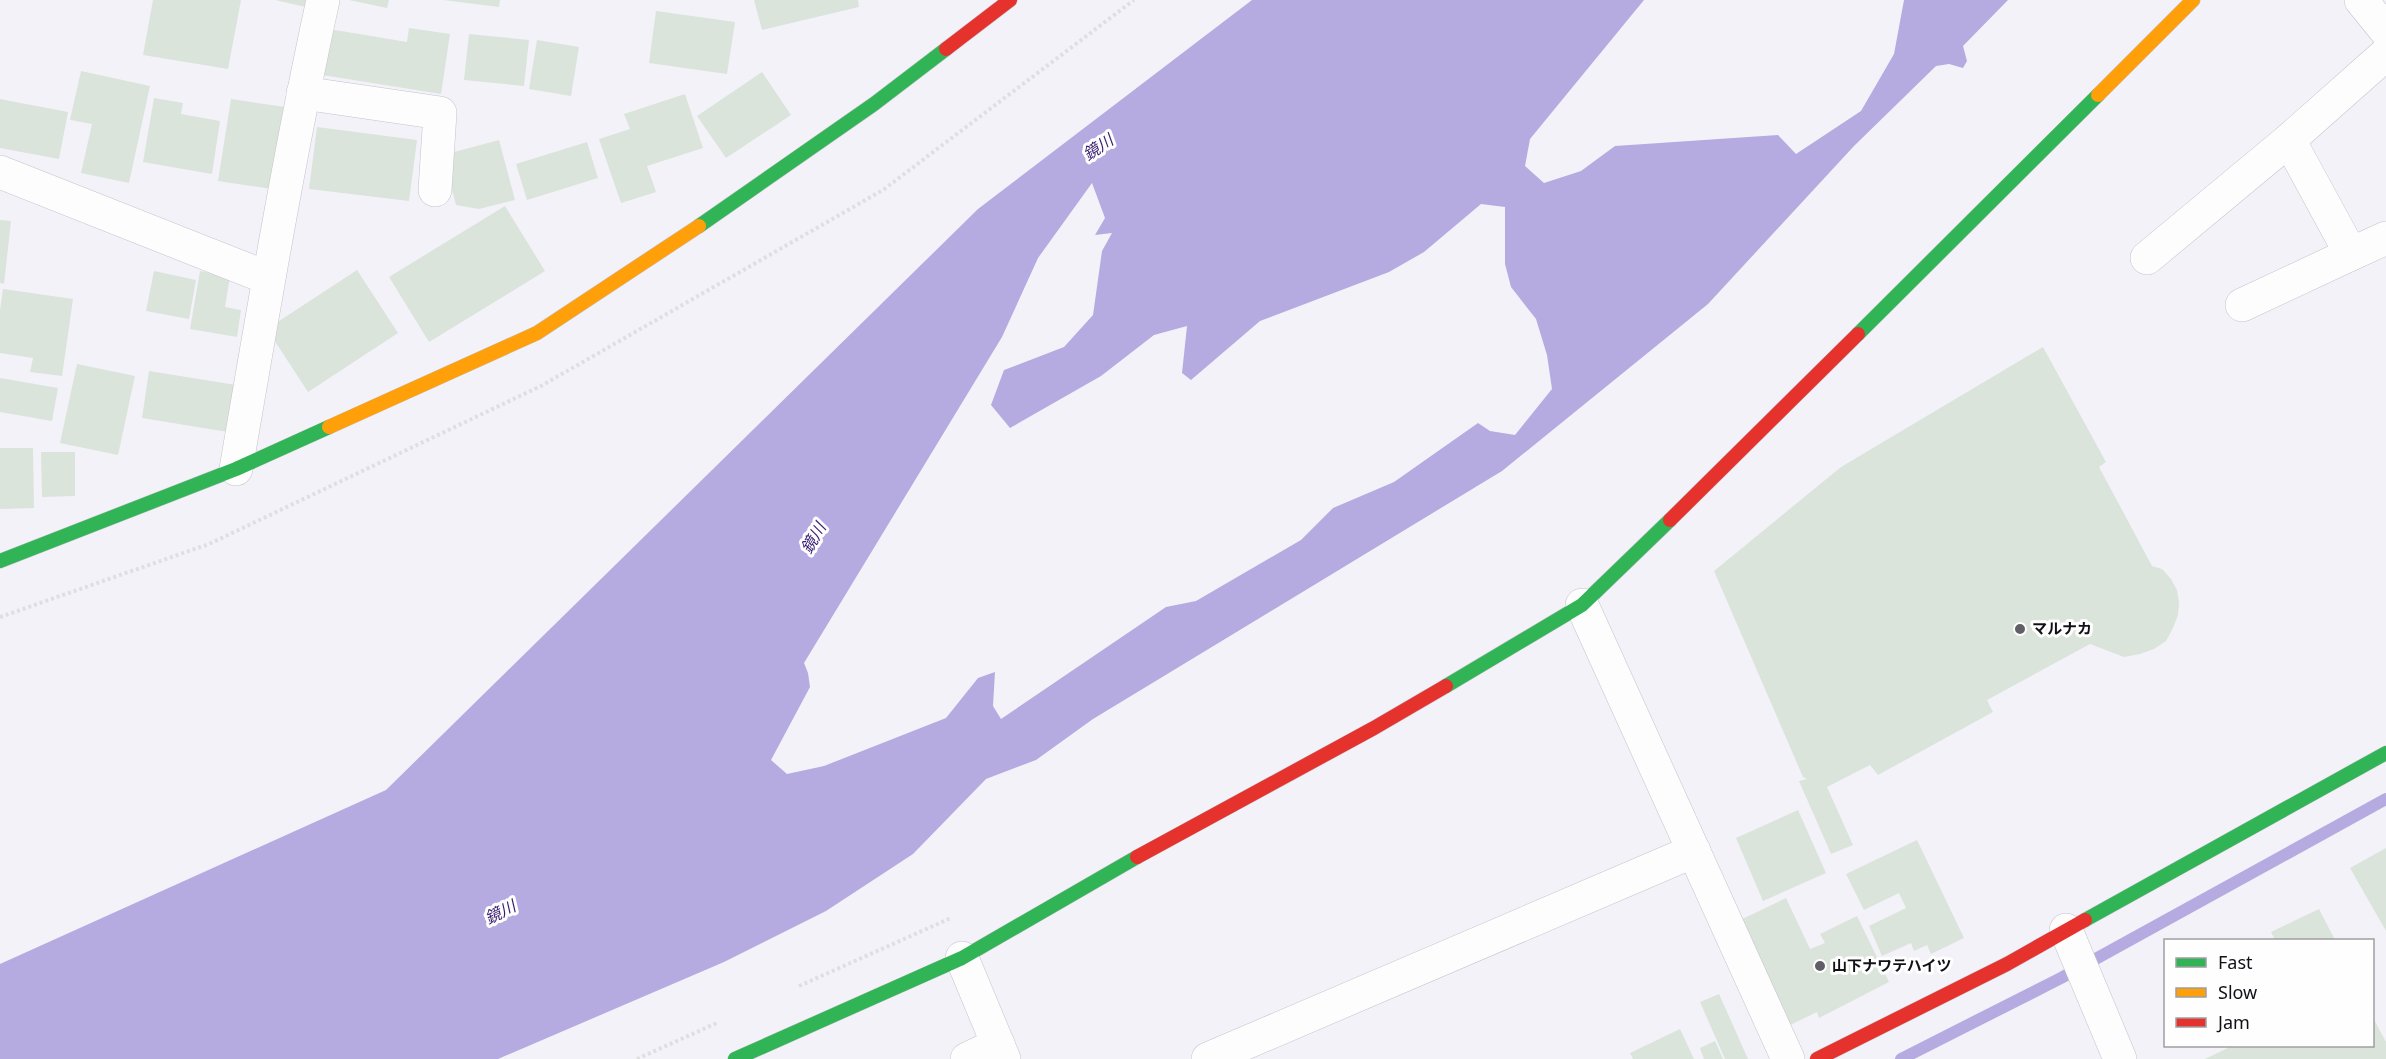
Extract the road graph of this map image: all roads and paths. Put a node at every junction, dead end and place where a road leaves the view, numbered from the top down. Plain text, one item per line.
1 (323, 0) edge
2 (1010, 0) edge
3 (2193, 0) edge
4 (2361, 0) edge
5 (2386, 31) edge
6 (2386, 54) edge
7 (303, 93) junction
8 (2289, 140) junction
9 (0, 171) edge
10 (435, 190) dead end
11 (2386, 238) edge
12 (2351, 254) junction
13 (2147, 258) dead end
14 (268, 278) junction
15 (2242, 305) dead end
16 (236, 469) junction
17 (0, 561) edge
18 (1582, 605) junction
19 (2386, 753) edge
20 (1694, 851) junction
21 (2076, 954) junction
22 (962, 958) junction
23 (1000, 1052) edge
24 (735, 1059) edge
25 (967, 1059) edge
26 (1208, 1059) edge
27 (1788, 1059) edge
28 (1817, 1059) edge
29 (2120, 1059) edge

1 - 7 street
2 - 16 street
3 - 18 street
4 - 5 street
6 - 8 street
7 - 10 street
7 - 14 street
8 - 12 street
8 - 13 street
9 - 14 street
11 - 12 street
12 - 15 street
14 - 16 street
16 - 17 street
18 - 20 street
18 - 22 street
19 - 21 street
20 - 26 street
20 - 27 street
21 - 28 street
21 - 29 street
22 - 23 street
22 - 24 street
23 - 25 street

